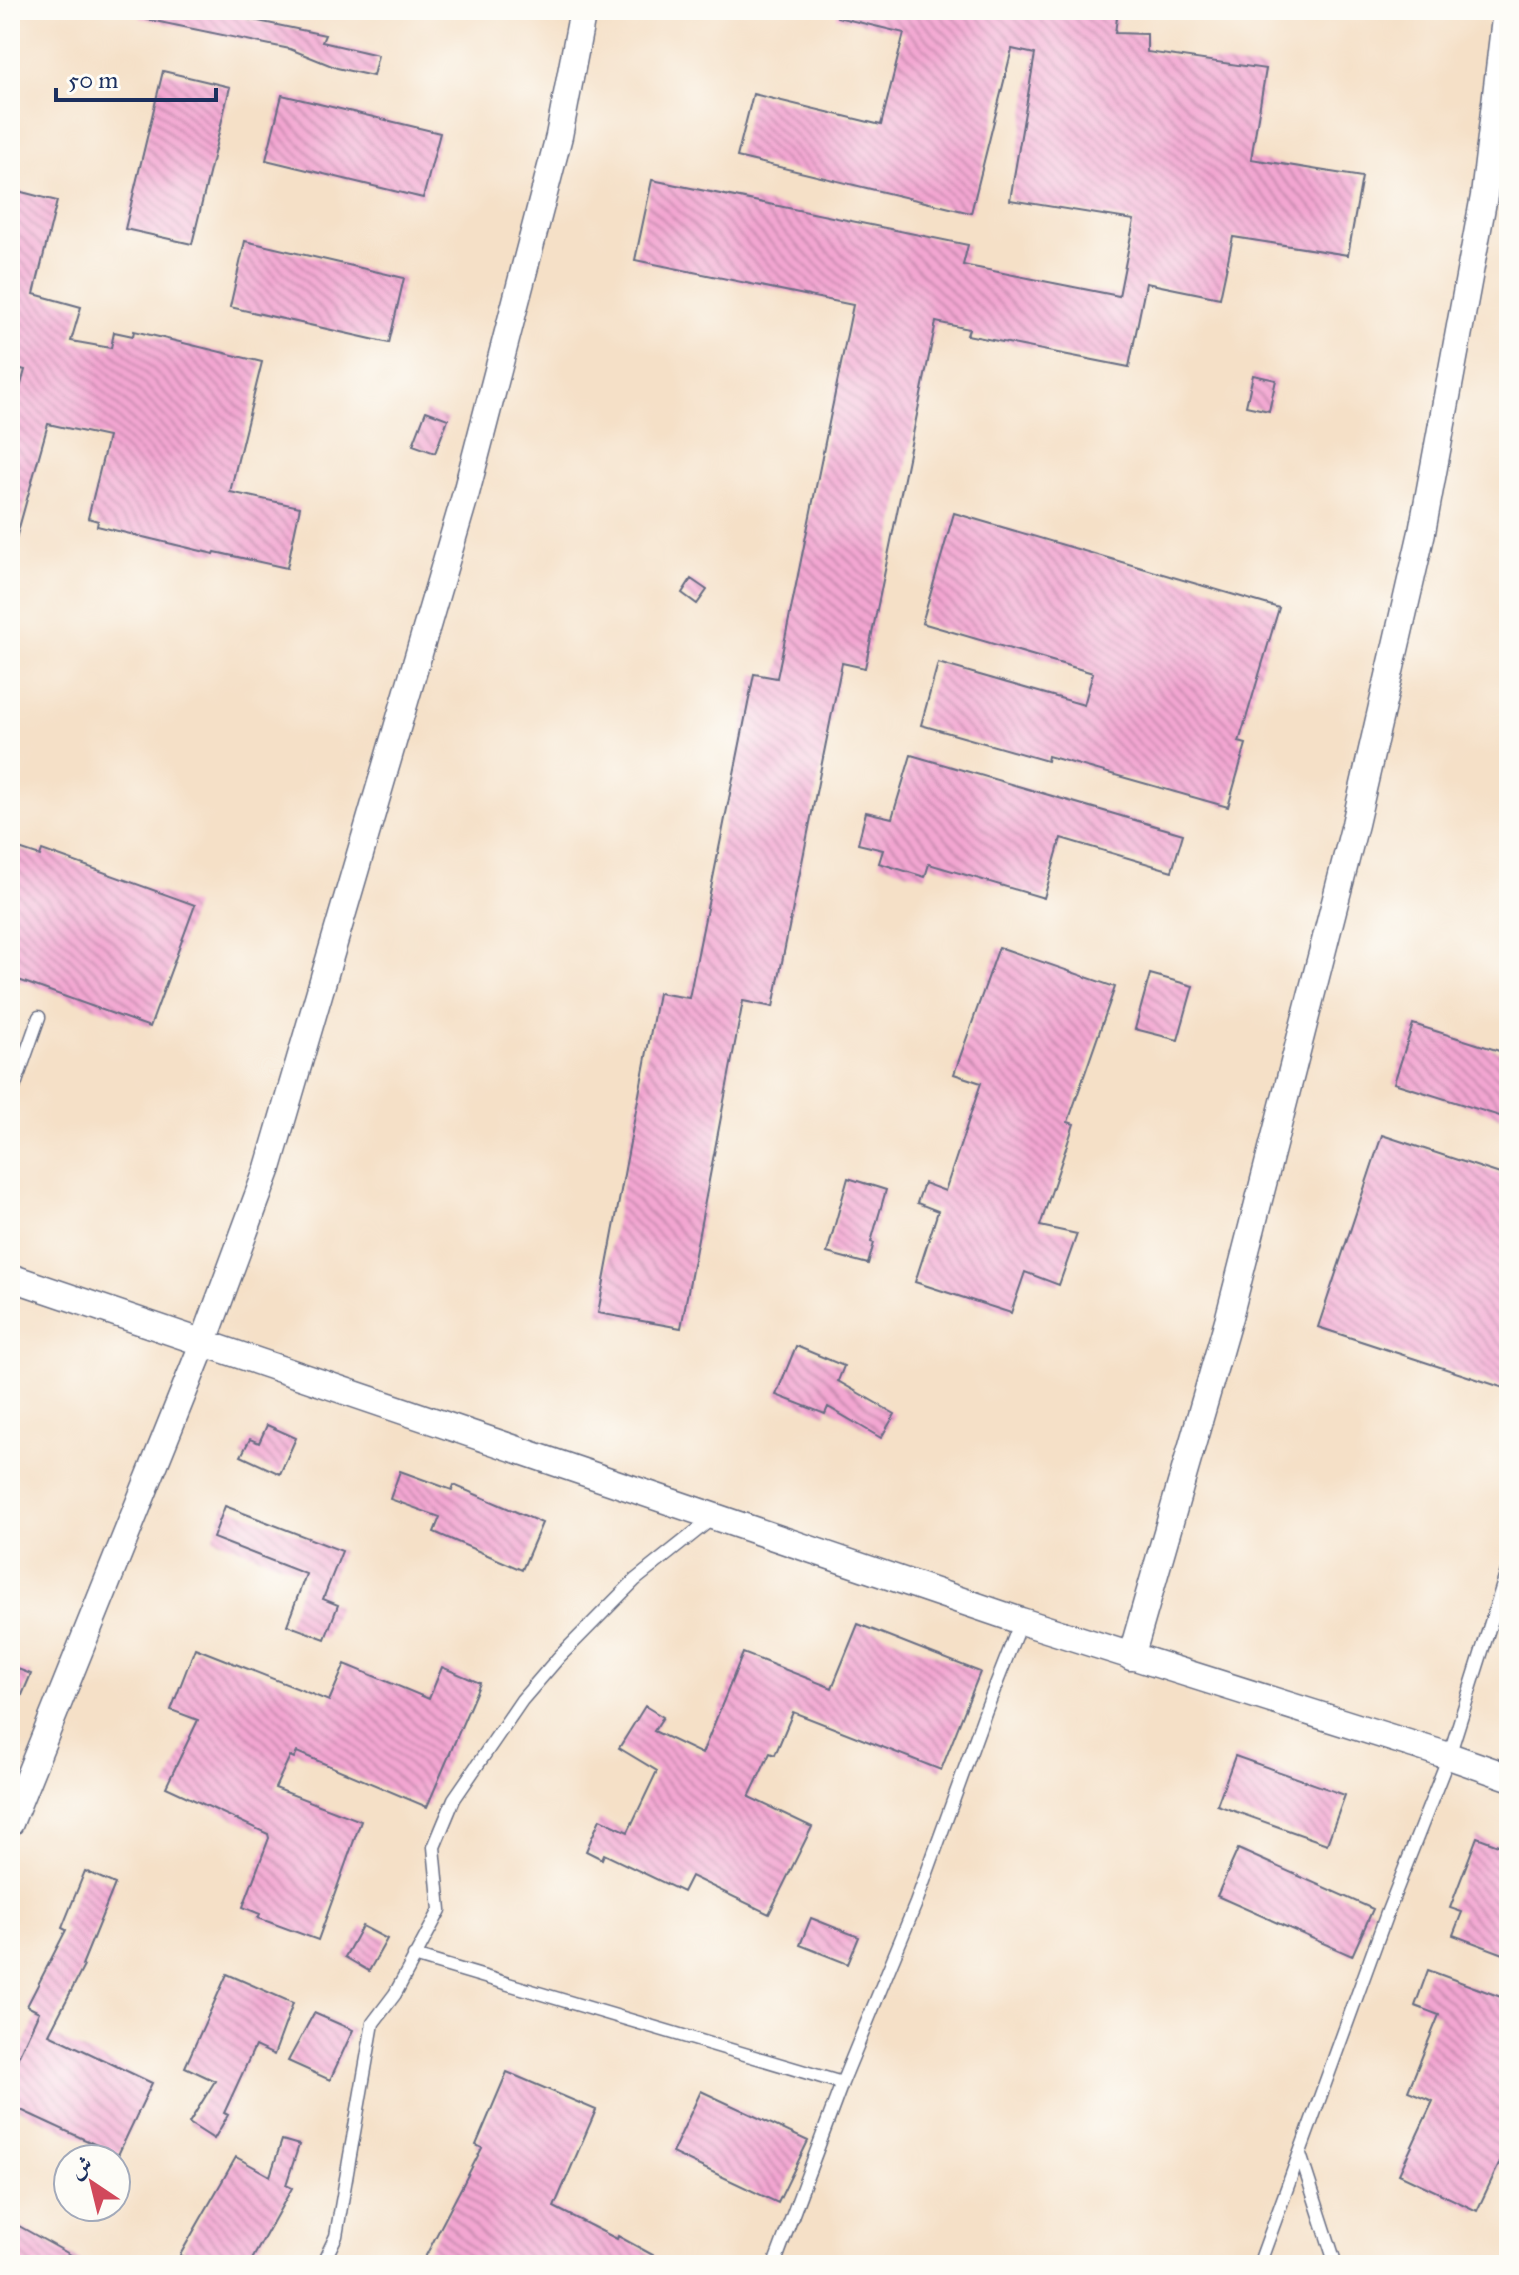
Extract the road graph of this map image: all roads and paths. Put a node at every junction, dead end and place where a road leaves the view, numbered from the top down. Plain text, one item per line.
1 (583, 10) edge
2 (1506, 10) edge
3 (39, 1017) dead end
4 (10, 1099) edge
5 (10, 1277) edge
6 (203, 1344) junction
7 (714, 1517) junction
8 (1509, 1565) edge
9 (1021, 1621) junction
10 (1131, 1657) junction
11 (1449, 1756) junction
12 (1509, 1777) edge
13 (10, 1823) edge
14 (414, 1956) junction
15 (842, 2083) junction
16 (1300, 2153) junction
17 (322, 2265) edge
18 (774, 2265) edge
19 (1259, 2265) edge
20 (1336, 2265) edge

1 - 6 street
2 - 10 street
3 - 4 lane
5 - 6 street
6 - 7 street
6 - 13 street
7 - 9 street
7 - 14 lane
8 - 11 lane
9 - 10 street
9 - 15 lane
10 - 11 street
11 - 12 street
11 - 16 lane
14 - 15 lane
14 - 17 lane
15 - 18 lane
16 - 19 lane
16 - 20 lane

